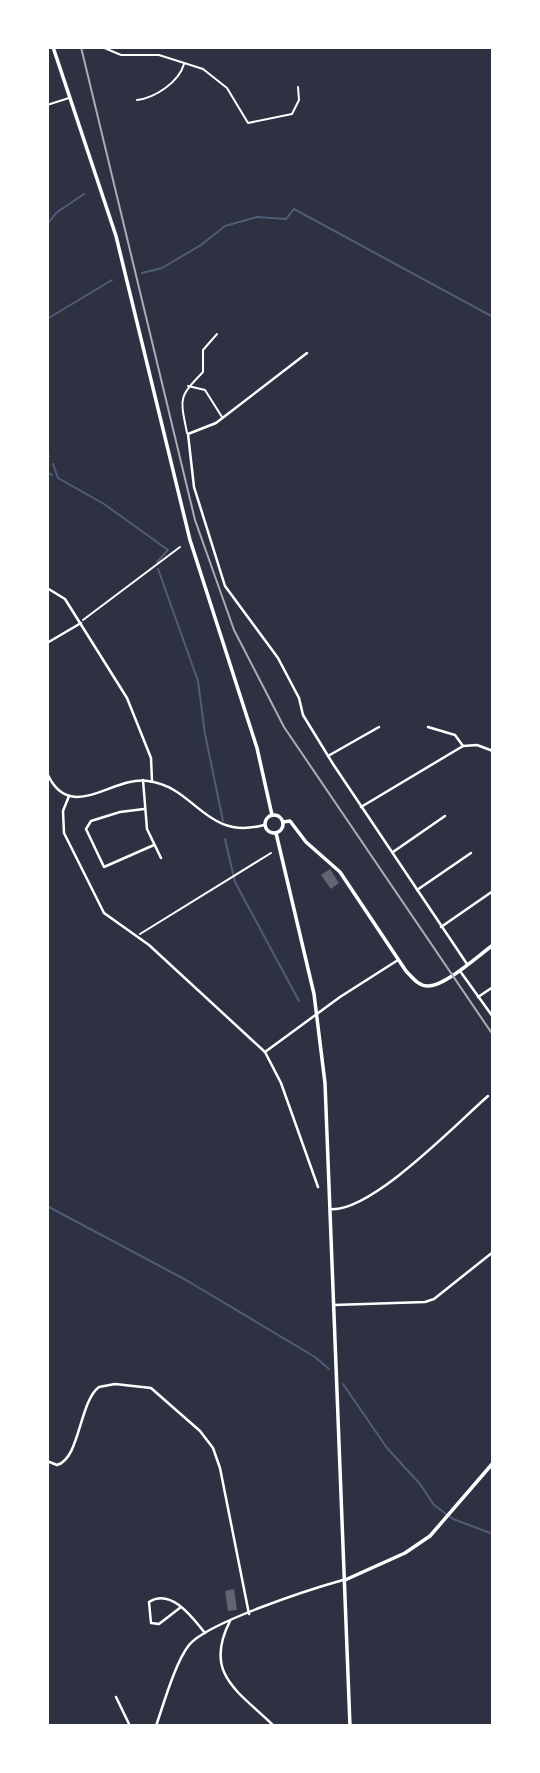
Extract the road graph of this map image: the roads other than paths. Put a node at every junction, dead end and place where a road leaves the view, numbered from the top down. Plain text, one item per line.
1 (53, 47) edge
2 (102, 47) edge
3 (184, 63) junction
4 (298, 87) dead end
5 (70, 98) junction
6 (137, 100) dead end
7 (47, 105) edge
8 (217, 334) dead end
9 (307, 353) dead end
10 (188, 386) junction
11 (222, 418) junction
12 (188, 434) junction
13 (47, 589) edge
14 (81, 623) junction
15 (47, 643) edge
16 (379, 727) dead end
17 (428, 727) dead end
18 (463, 746) junction
19 (493, 751) edge
20 (328, 756) junction
21 (47, 773) edge
22 (143, 780) junction
23 (152, 781) junction
24 (69, 796) junction
25 (361, 807) junction
26 (144, 810) junction
27 (272, 815) junction
28 (445, 816) dead end
29 (283, 822) junction
30 (264, 825) junction
31 (276, 833) junction
32 (154, 845) junction
33 (392, 853) junction
34 (471, 853) dead end
35 (161, 858) dead end
36 (417, 890) junction
37 (493, 891) edge
38 (441, 926) junction
39 (493, 945) edge
40 (398, 960) junction
41 (467, 964) junction
42 (459, 970) junction
43 (493, 987) edge
44 (478, 997) junction
45 (318, 1013) junction
46 (493, 1017) edge
47 (265, 1052) junction
48 (488, 1096) dead end
49 (318, 1187) dead end
50 (330, 1209) junction
51 (493, 1252) edge
52 (334, 1305) junction
53 (47, 1461) edge
54 (493, 1463) edge
55 (345, 1580) junction
56 (181, 1607) junction
57 (248, 1614) junction
58 (230, 1621) junction
59 (205, 1633) junction
60 (116, 1697) dead end
61 (130, 1726) edge
62 (156, 1726) edge
63 (274, 1726) edge
64 (350, 1726) edge

1 - 5 main road
2 - 3 lane
3 - 4 lane
3 - 6 lane
5 - 7 lane
5 - 27 main road
8 - 10 lane
9 - 11 street
10 - 11 lane
10 - 12 lane
11 - 12 street
12 - 20 street
13 - 14 street
14 - 15 street
14 - 23 street
16 - 20 street
17 - 18 street
18 - 19 street
18 - 25 street
20 - 25 street
21 - 24 street
22 - 23 street
22 - 24 street
22 - 26 street
23 - 30 street
24 - 47 street
25 - 33 street
26 - 32 street
26 - 32 street
27 - 29 main road
27 - 30 main road
28 - 33 street
29 - 31 main road
29 - 40 main road
30 - 31 main road
31 - 45 main road
32 - 35 street
33 - 36 street
34 - 36 street
36 - 38 street
37 - 38 street
38 - 41 street
39 - 41 main road
40 - 42 main road
40 - 45 street
41 - 42 main road
42 - 44 street
43 - 44 street
44 - 46 street
45 - 47 street
45 - 50 main road
47 - 49 street
48 - 50 street
50 - 52 main road
51 - 52 street
52 - 55 main road
53 - 57 street
54 - 55 main road
55 - 57 street
55 - 64 main road
56 - 56 street
56 - 59 street
57 - 58 street
58 - 59 street
58 - 63 street
59 - 62 street
60 - 61 street

